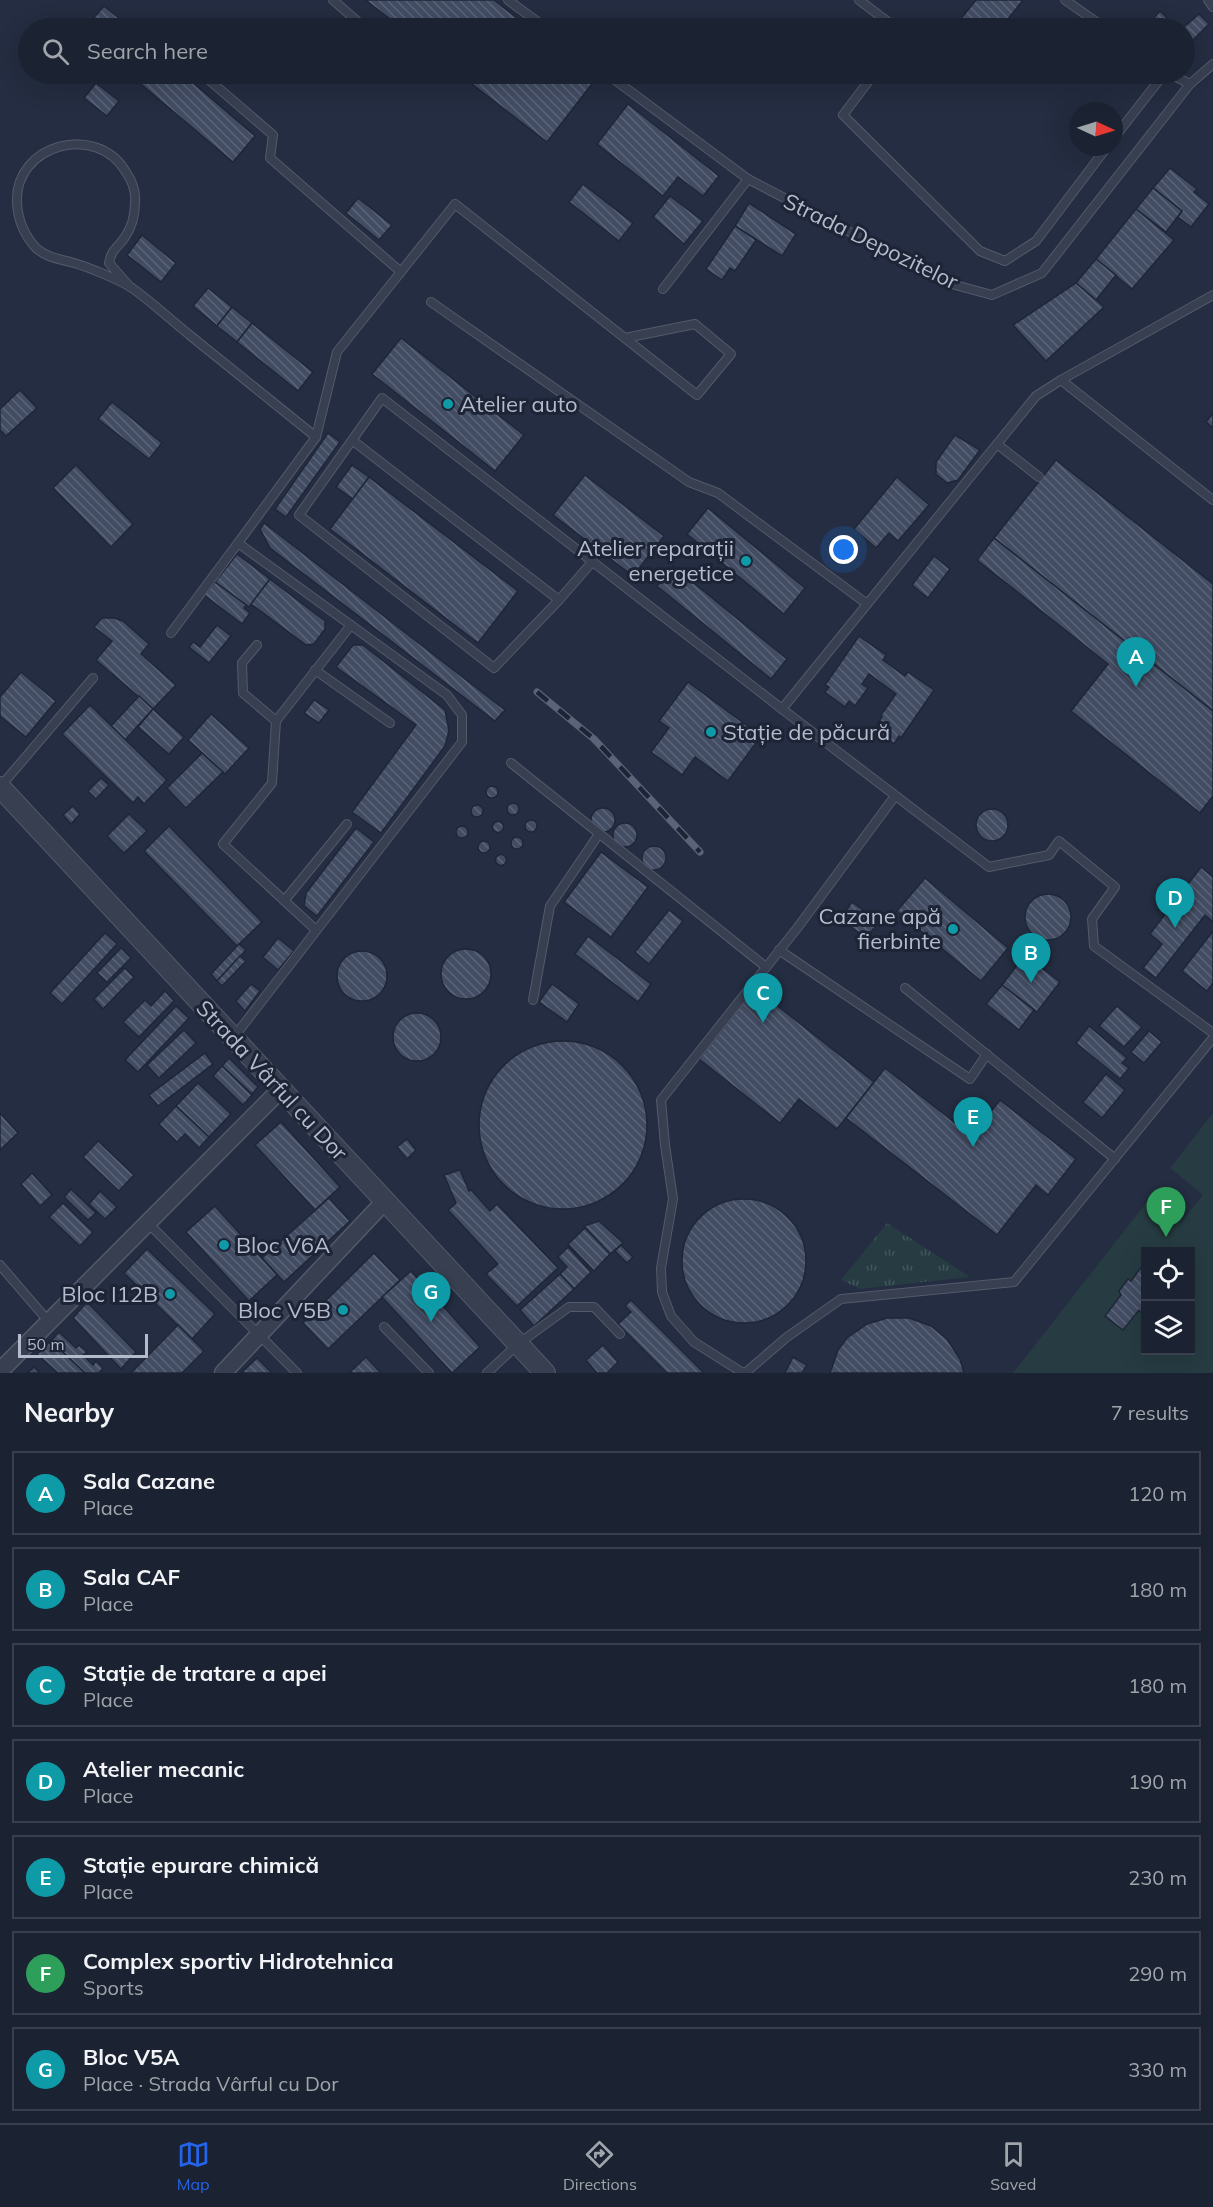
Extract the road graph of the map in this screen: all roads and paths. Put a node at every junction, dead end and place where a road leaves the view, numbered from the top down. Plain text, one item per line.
1 (333, 0) edge
2 (508, 0) edge
3 (859, 0) edge
4 (1065, 0) edge
5 (1208, 0) edge
6 (1213, 7) edge
7 (354, 18) edge
8 (532, 18) edge
9 (883, 18) edge
10 (1091, 18) edge
11 (1213, 64) edge
12 (1195, 80) edge
13 (214, 84) edge
14 (620, 84) edge
15 (866, 84) edge
16 (1156, 84) edge
17 (1190, 84) edge
18 (1123, 126) edge
19 (1100, 156) edge
20 (748, 179) junction
21 (401, 272) junction
22 (130, 287) junction
23 (663, 289) dead end
24 (1213, 295) edge
25 (431, 302) dead end
26 (625, 338) junction
27 (1061, 380) junction
28 (316, 437) junction
29 (352, 440) junction
30 (998, 444) junction
31 (1040, 477) dead end
32 (1213, 500) edge
33 (238, 543) junction
34 (593, 561) junction
35 (559, 600) junction
36 (867, 604) junction
37 (351, 625) junction
38 (171, 633) dead end
39 (257, 645) dead end
40 (315, 670) junction
41 (93, 678) dead end
42 (782, 709) junction
43 (276, 721) junction
44 (390, 723) dead end
45 (511, 763) dead end
46 (0, 787) edge
47 (895, 796) junction
48 (347, 824) dead end
49 (599, 834) junction
50 (284, 901) junction
51 (316, 930) junction
52 (779, 950) junction
53 (766, 967) junction
54 (905, 988) dead end
55 (533, 1000) dead end
56 (1213, 1033) edge
57 (233, 1038) junction
58 (1213, 1038) edge
59 (987, 1054) junction
60 (281, 1089) junction
61 (1115, 1159) junction
62 (385, 1201) junction
63 (149, 1224) junction
64 (0, 1265) edge
65 (49, 1322) junction
66 (384, 1327) dead end
67 (620, 1334) dead end
68 (260, 1335) junction
69 (518, 1344) junction
70 (0, 1371) edge
71 (223, 1373) edge
72 (297, 1373) edge
73 (429, 1373) edge
74 (487, 1373) edge
75 (545, 1373) edge
76 (744, 1373) edge

1 - 7 lane
2 - 8 lane
3 - 9 lane
4 - 10 lane
5 - 6 lane
11 - 12 lane, Strada Depozitelor
13 - 21 lane
14 - 20 lane, Strada Depozitelor
15 - 19 lane
16 - 18 lane
17 - 20 lane, Strada Depozitelor
20 - 23 lane
21 - 26 lane
21 - 28 lane
22 - 22 lane
22 - 28 lane
24 - 27 lane
25 - 36 lane
26 - 26 lane
27 - 30 lane
27 - 32 lane
28 - 33 lane
29 - 34 lane
29 - 35 lane
29 - 35 lane
30 - 31 lane
30 - 36 lane
33 - 37 lane
33 - 38 lane
34 - 35 lane
34 - 42 lane
36 - 42 lane
37 - 40 lane
37 - 51 lane
39 - 43 lane
40 - 43 lane
40 - 44 lane
41 - 46 lane
42 - 47 lane
43 - 50 lane
45 - 49 lane
46 - 57 street, Strada Vârful cu Dor
47 - 52 lane
47 - 56 lane
48 - 50 lane
49 - 53 lane
49 - 55 lane
50 - 51 lane
51 - 57 lane
52 - 53 lane
52 - 59 lane
53 - 76 lane
54 - 59 lane
57 - 60 street, Strada Vârful cu Dor
58 - 61 lane
59 - 61 lane
60 - 62 street, Strada Vârful cu Dor
60 - 63 street
61 - 76 lane
62 - 68 street
62 - 69 street, Strada Vârful cu Dor
63 - 65 street
63 - 68 lane
64 - 65 lane
65 - 70 street
66 - 73 lane
67 - 69 lane
68 - 71 street
68 - 72 lane
69 - 74 lane
69 - 75 street, Strada Vârful cu Dor

